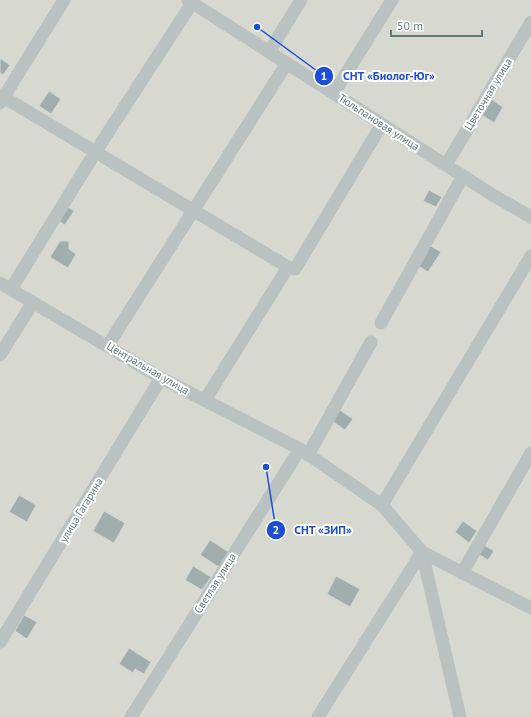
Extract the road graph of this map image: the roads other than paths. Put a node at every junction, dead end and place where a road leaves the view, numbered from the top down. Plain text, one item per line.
1 (64, 0) edge
2 (301, 0) edge
3 (392, 0) edge
4 (190, 1) edge
5 (531, 22) edge
6 (269, 52) junction
7 (287, 63) junction
8 (334, 93) junction
9 (1, 98) edge
10 (382, 124) junction
11 (96, 151) junction
12 (446, 165) junction
13 (463, 176) junction
14 (194, 210) junction
15 (531, 217) edge
16 (531, 256) edge
17 (288, 267) junction
18 (5, 286) edge
19 (33, 302) junction
20 (381, 323) dead end
21 (371, 342) dead end
22 (108, 346) junction
23 (0, 355) edge
24 (161, 378) junction
25 (205, 400) junction
26 (304, 452) junction
27 (531, 453) edge
28 (382, 505) junction
29 (422, 552) junction
30 (462, 572) junction
31 (531, 608) edge
32 (0, 642) edge
33 (131, 717) edge
34 (318, 717) edge
35 (460, 717) edge

1 - 9 street
2 - 6 street
3 - 8 street
4 - 6 street, Тюльпановая улица
4 - 11 street
5 - 12 street, Цветочная улица
6 - 7 street, Тюльпановая улица
7 - 8 street, Тюльпановая улица
7 - 14 street
8 - 10 street, Тюльпановая улица
9 - 11 street
10 - 12 street, Тюльпановая улица
10 - 17 street
11 - 14 street
11 - 18 street
12 - 13 street, Тюльпановая улица
13 - 15 street, Тюльпановая улица
13 - 20 street
14 - 17 street
14 - 22 street
16 - 28 street
17 - 25 street
18 - 19 street, Центральная улица
19 - 22 street, Центральная улица
19 - 23 street
21 - 26 street, Светлая улица
22 - 24 street, Центральная улица
24 - 25 street, Центральная улица
24 - 32 street, улица Гагарина
25 - 26 street, Центральная улица
26 - 28 street, Центральная улица
26 - 33 street, Светлая улица
27 - 30 street
28 - 29 street, Центральная улица
29 - 30 street
29 - 34 street
29 - 35 street
30 - 31 street

